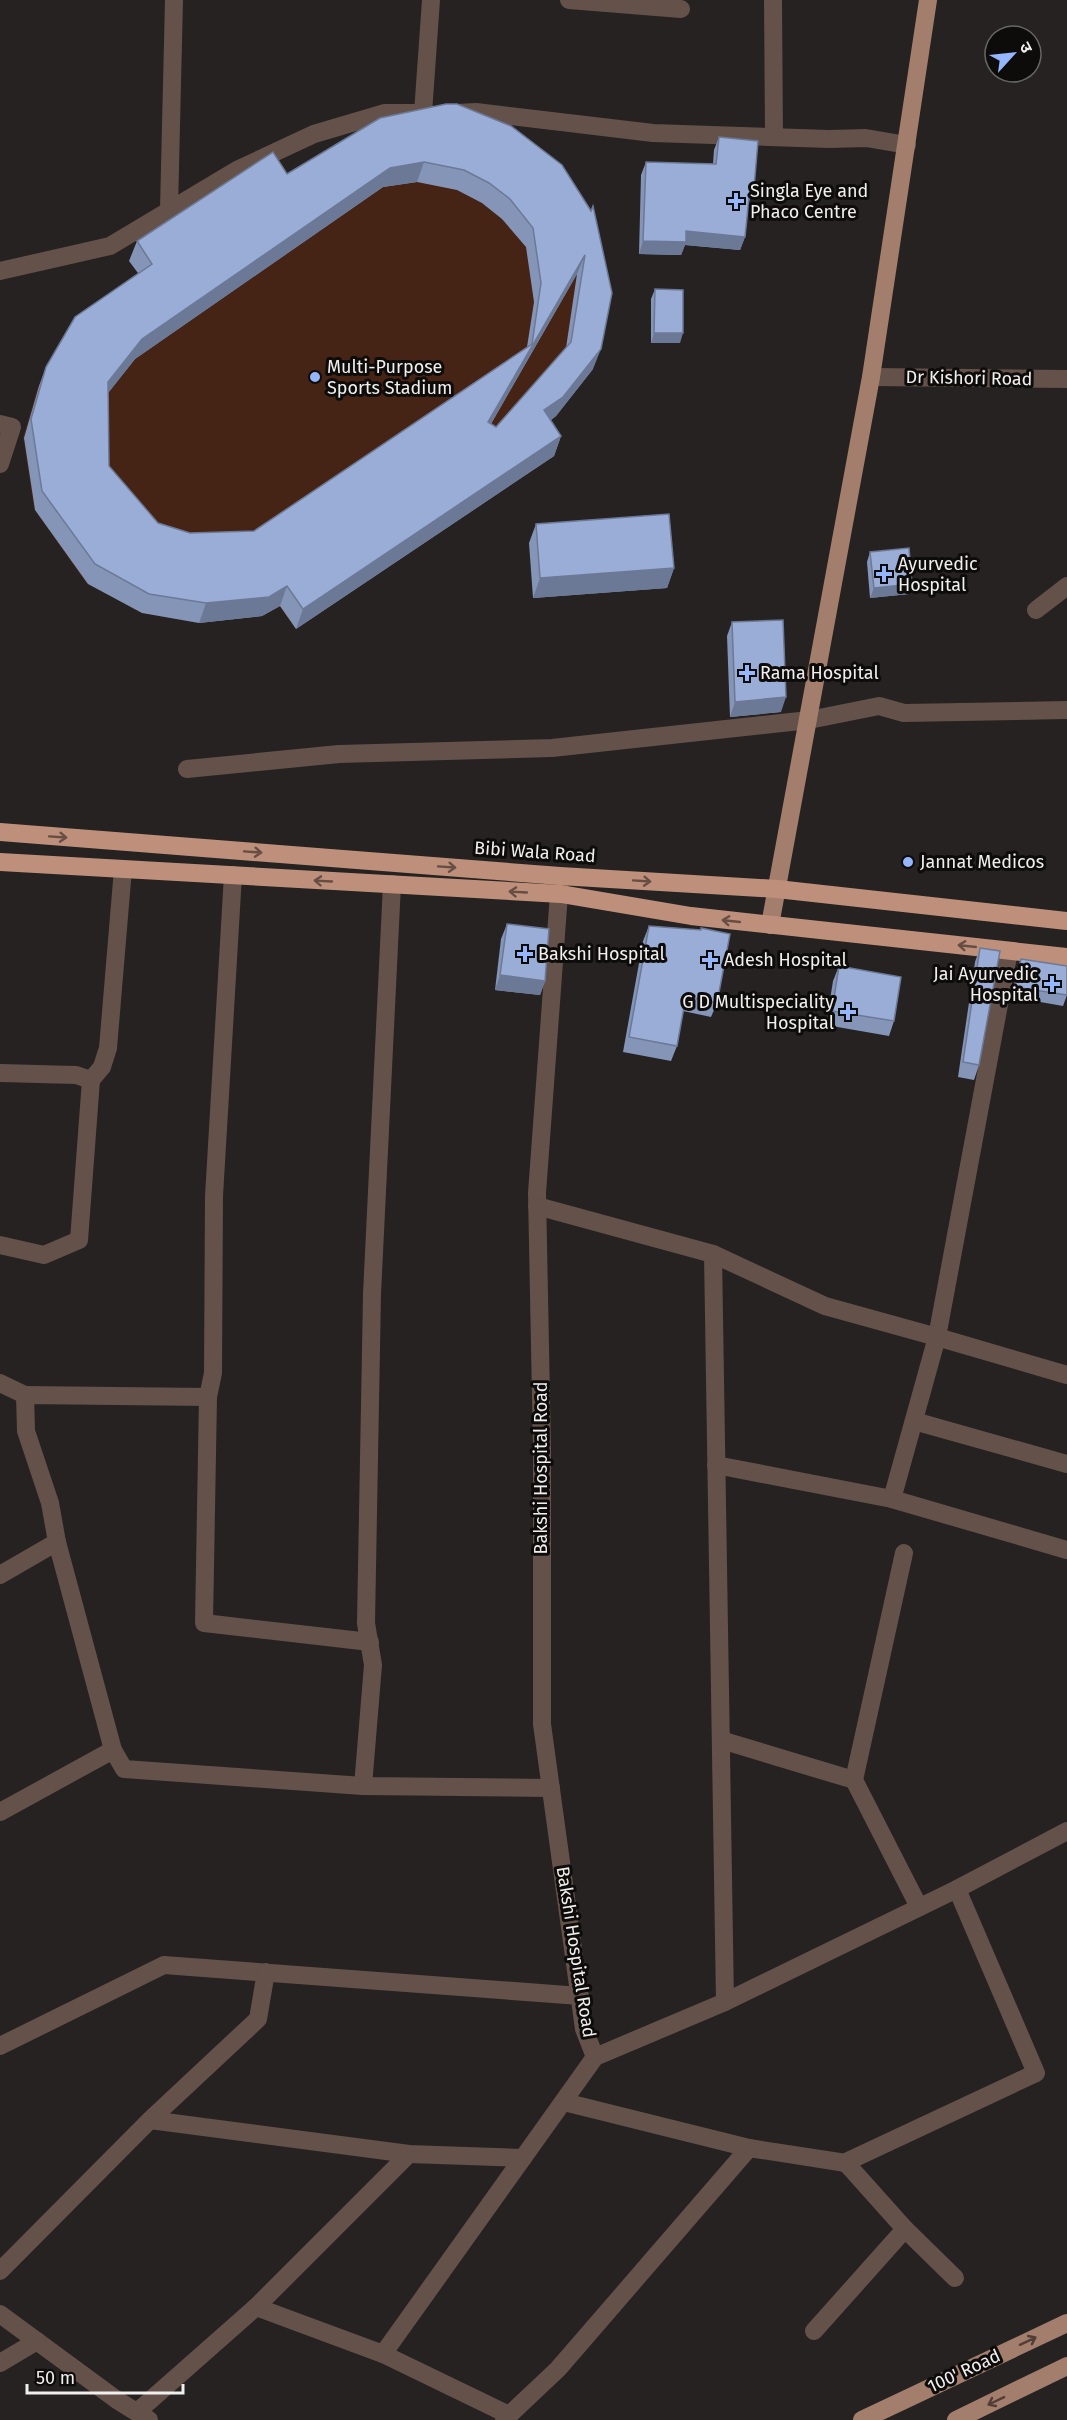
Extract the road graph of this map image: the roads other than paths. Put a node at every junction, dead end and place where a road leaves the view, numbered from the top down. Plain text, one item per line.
1 (174, 0) edge
2 (431, 0) edge
3 (569, 0) edge
4 (773, 0) edge
5 (928, 0) edge
6 (681, 9) dead end
7 (423, 113) junction
8 (774, 137) junction
9 (907, 145) junction
10 (169, 209) junction
11 (0, 271) edge
12 (871, 377) junction
13 (1067, 379) edge
14 (0, 424) edge
15 (0, 464) edge
16 (1067, 586) edge
17 (1036, 610) dead end
18 (1067, 710) edge
19 (808, 720) junction
20 (187, 769) dead end
21 (0, 832) edge
22 (0, 862) edge
23 (123, 869) junction
24 (233, 875) junction
25 (560, 876) junction
26 (392, 885) junction
27 (777, 889) junction
28 (561, 894) junction
29 (1067, 921) edge
30 (770, 925) junction
31 (1010, 951) junction
32 (1067, 957) edge
33 (0, 1073) edge
34 (91, 1080) junction
35 (537, 1206) junction
36 (0, 1245) edge
37 (713, 1254) junction
38 (937, 1337) junction
39 (1067, 1374) edge
40 (0, 1383) edge
41 (25, 1395) junction
42 (207, 1397) junction
43 (914, 1421) junction
44 (1067, 1464) edge
45 (716, 1465) junction
46 (892, 1499) junction
47 (57, 1542) junction
48 (1067, 1550) edge
49 (904, 1553) dead end
50 (0, 1575) edge
51 (370, 1642) junction
52 (721, 1740) junction
53 (113, 1750) junction
54 (854, 1780) junction
55 (363, 1786) junction
56 (551, 1788) junction
57 (0, 1812) edge
58 (1067, 1831) edge
59 (957, 1890) junction
60 (919, 1907) junction
61 (266, 1972) junction
62 (580, 1996) junction
63 (725, 2002) junction
64 (0, 2046) edge
65 (595, 2057) junction
66 (564, 2102) junction
67 (150, 2120) junction
68 (749, 2148) junction
69 (410, 2154) junction
70 (523, 2158) junction
71 (844, 2163) junction
72 (905, 2229) junction
73 (0, 2271) edge
74 (955, 2278) dead end
75 (256, 2307) junction
76 (0, 2314) edge
77 (1067, 2323) edge
78 (814, 2331) dead end
79 (37, 2341) junction
80 (383, 2354) junction
81 (0, 2363) edge
82 (1067, 2366) edge
83 (143, 2416) edge
84 (507, 2417) edge
85 (862, 2420) edge
86 (956, 2420) edge

1 - 10 street
2 - 7 street
3 - 6 street
4 - 8 street
5 - 9 main road
7 - 8 street
7 - 10 street
8 - 9 street
9 - 12 main road
10 - 11 street
12 - 13 street, Dr Kishori Road
12 - 19 main road
14 - 15 street
16 - 17 street
18 - 19 street
19 - 20 street
19 - 27 main road
21 -> 25 highway, Bibi Wala Road
22 - 23 highway
23 - 24 highway
23 - 34 street
26 -> 24 highway
24 - 42 street
25 -> 27 highway, Bibi Wala Road
25 - 28 street, Bakshi Hospital Road
28 -> 26 highway
26 - 51 street
27 - 29 highway, Bibi Wala Road
27 - 30 main road
30 -> 28 highway
28 - 35 street, Bakshi Hospital Road
31 -> 30 highway
31 - 32 highway
31 - 38 street
33 - 34 street
34 - 36 street
35 - 37 street
35 - 56 street, Bakshi Hospital Road
37 - 38 street
37 - 45 street
38 - 39 street
38 - 43 street
40 - 41 street
41 - 42 street
41 - 47 street
42 - 51 street
43 - 44 street
43 - 46 street
45 - 46 street
45 - 52 street
46 - 48 street
47 - 50 street
47 - 53 street
49 - 54 street
51 - 55 street
52 - 54 street
52 - 63 street
53 - 55 street
53 - 57 street
54 - 60 street
55 - 56 street
56 - 62 street, Bakshi Hospital Road
58 - 59 street
59 - 60 street
59 - 71 street
60 - 63 street
61 - 62 street
61 - 64 street
61 - 67 street
62 - 65 street, Bakshi Hospital Road
63 - 65 street
65 - 66 street
66 - 68 street
66 - 70 street
67 - 69 street
67 - 73 street
68 - 71 street
68 - 84 street
69 - 70 street
69 - 75 street
70 - 80 street
71 - 72 street
72 - 74 street
72 - 78 street
75 - 80 street
75 - 83 street
76 - 79 street
85 -> 77 main road, 100' Road
79 - 81 street
79 - 83 street
80 - 84 street
82 -> 86 main road

